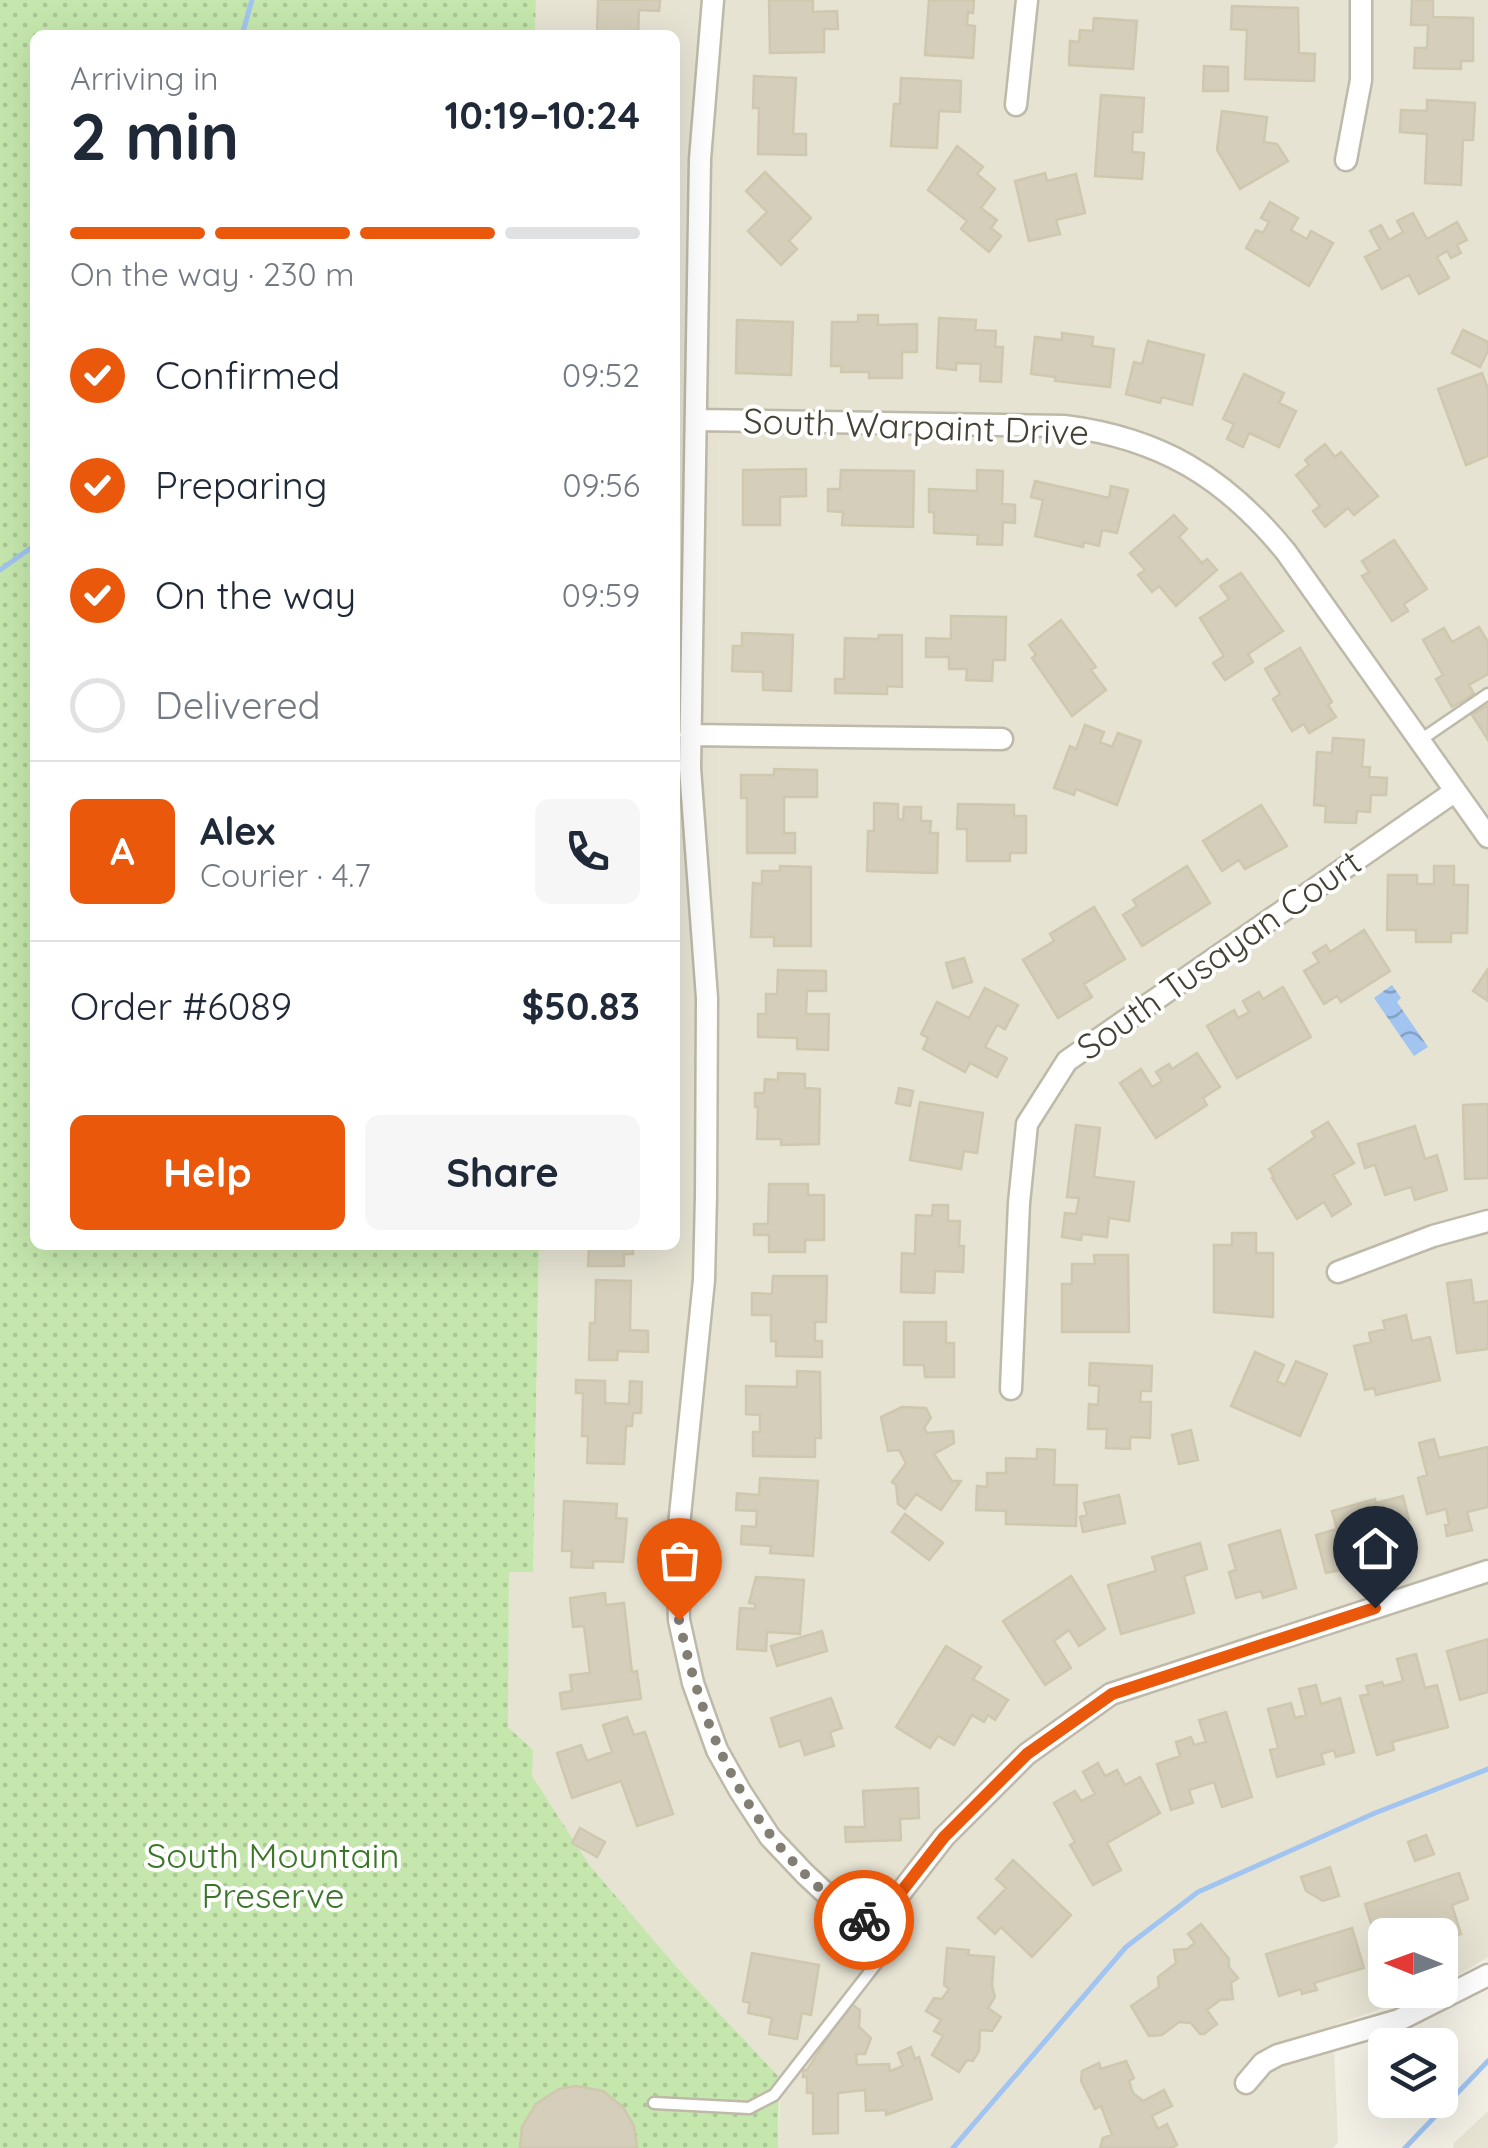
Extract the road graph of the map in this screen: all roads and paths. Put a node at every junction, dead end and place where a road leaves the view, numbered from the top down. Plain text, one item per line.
1 (713, 0) edge
2 (1027, 0) edge
3 (1362, 0) edge
4 (1016, 104) dead end
5 (1346, 160) dead end
6 (696, 420) junction
7 (1488, 694) edge
8 (690, 735) junction
9 (1002, 739) dead end
10 (1419, 741) junction
11 (1454, 792) junction
12 (1488, 836) edge
13 (1488, 1221) edge
14 (1338, 1272) dead end
15 (1011, 1389) dead end
16 (1488, 1572) edge
17 (877, 1923) junction
18 (1488, 1975) edge
19 (1246, 2083) dead end
20 (654, 2103) dead end

1 - 6 street
2 - 4 street
3 - 5 street
6 - 8 street
6 - 10 street, South Warpaint Drive
7 - 10 lane
8 - 9 street
8 - 17 street
10 - 11 street, South Warpaint Drive
11 - 12 street, South Warpaint Drive
11 - 15 street, South Tusayan Court
13 - 14 street
16 - 17 street
17 - 20 lane
18 - 19 street

